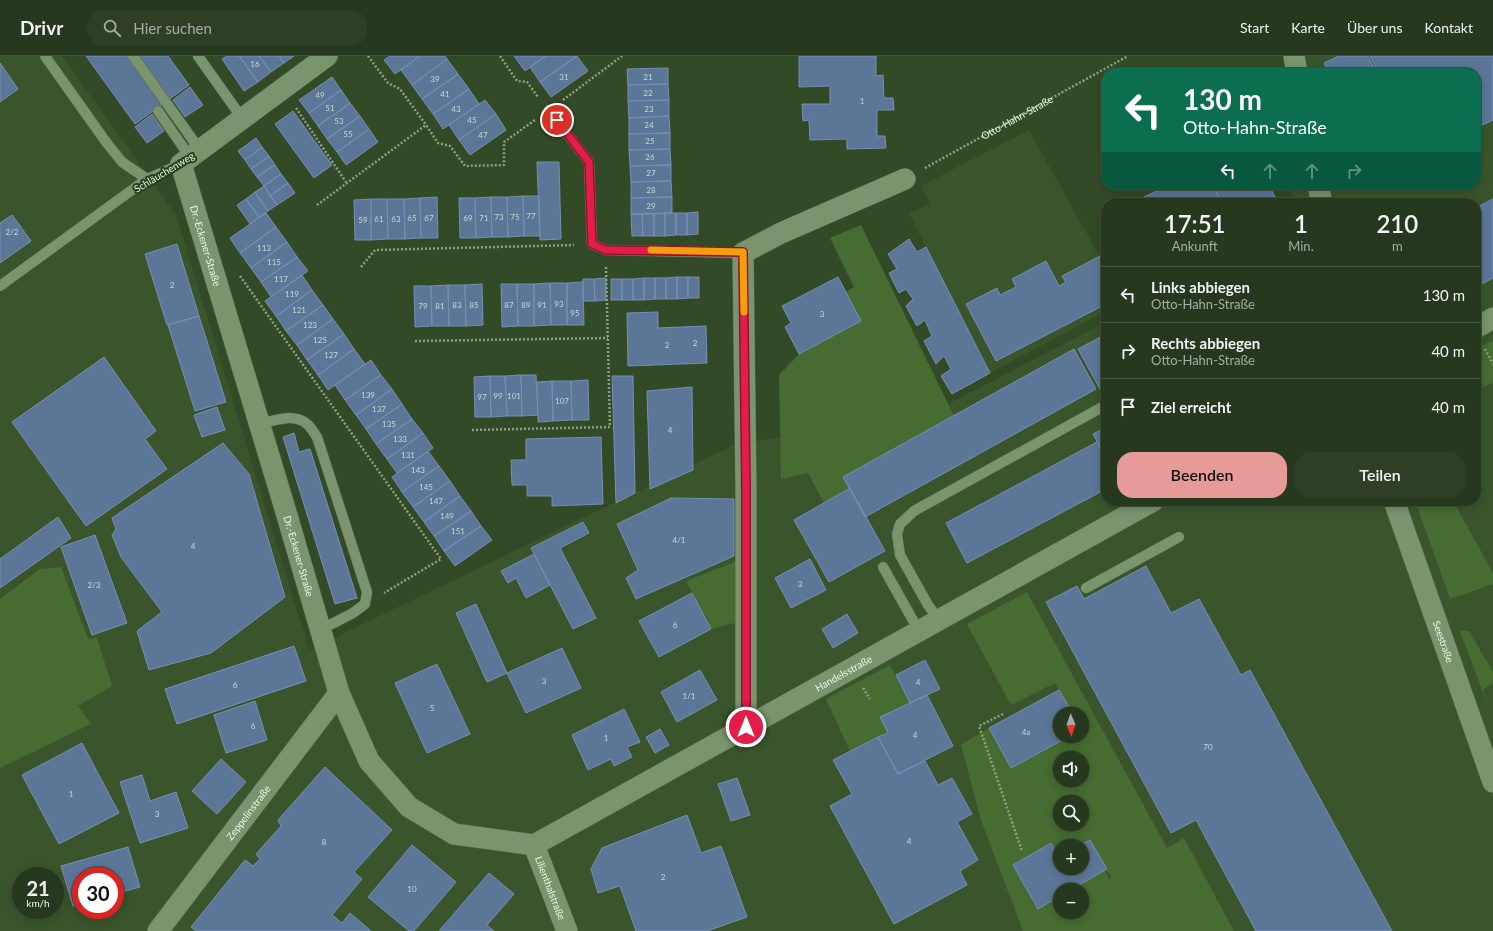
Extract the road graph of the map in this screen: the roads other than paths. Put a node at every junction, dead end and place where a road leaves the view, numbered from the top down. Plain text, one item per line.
1 (45, 56) edge
2 (133, 56) edge
3 (198, 56) edge
4 (327, 56) edge
5 (1294, 56) edge
6 (1296, 68) edge
7 (549, 110) road end
8 (158, 111) dead end
9 (242, 118) junction
10 (190, 157) junction
11 (147, 179) junction
12 (905, 179) road end
13 (743, 252) junction
14 (0, 286) edge
15 (1493, 318) edge
16 (1481, 325) edge
17 (1101, 408) edge
18 (259, 424) junction
19 (1144, 506) edge
20 (1396, 506) edge
21 (1179, 537) dead end
22 (883, 567) dead end
23 (1086, 588) dead end
24 (939, 620) junction
25 (320, 630) junction
26 (919, 631) junction
27 (339, 693) junction
28 (746, 727) junction
29 (1493, 782) edge
30 (534, 845) junction
31 (158, 931) edge
32 (566, 931) edge

1 - 11 lane
2 - 10 lane
3 - 9 lane
4 - 9 street, Schläuchenweg
5 - 6 street
7 - 13 lane
8 - 10 lane
9 - 10 street, Schläuchenweg
10 - 11 lane, Schläuchenweg
10 - 18 street, Dr.-Eckener-Straße
11 - 14 lane, Schläuchenweg
12 - 13 street
13 - 28 street
15 - 16 street
17 - 24 lane
18 - 25 street, Dr.-Eckener-Straße
18 - 25 lane
19 - 24 street, Handelsstraße
20 - 29 street, Seestraße
21 - 23 lane
22 - 26 lane
24 - 26 street, Handelsstraße
25 - 27 street, Dr.-Eckener-Straße
26 - 28 street, Handelsstraße
27 - 30 street, Dr.-Eckener-Straße
27 - 31 street, Zeppelinstraße
28 - 30 street, Handelsstraße
30 - 32 street, Lilienthalstraße

